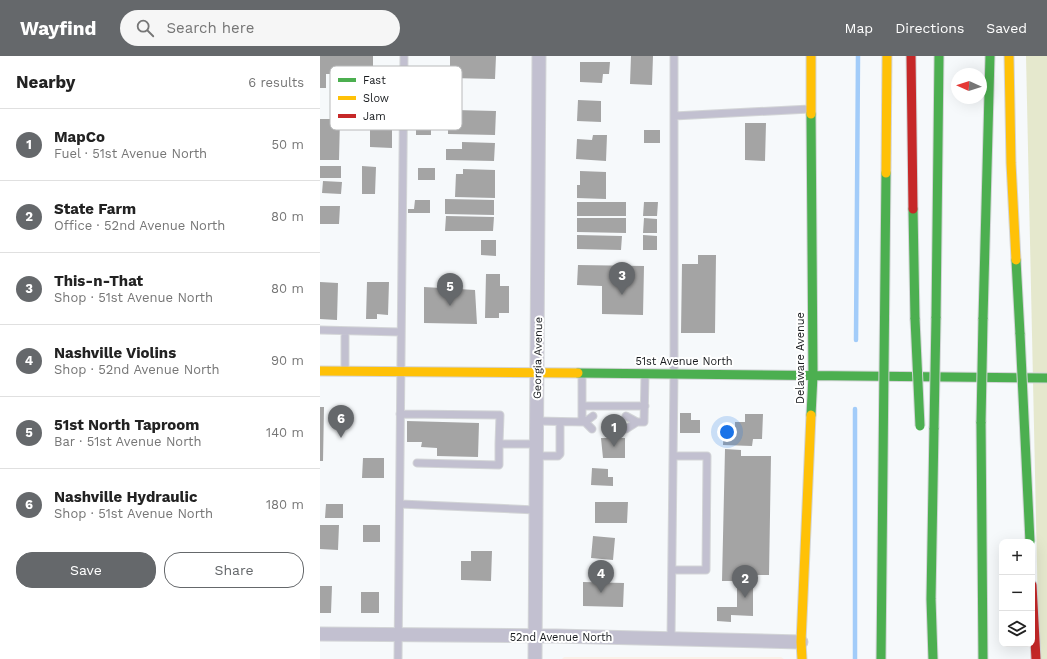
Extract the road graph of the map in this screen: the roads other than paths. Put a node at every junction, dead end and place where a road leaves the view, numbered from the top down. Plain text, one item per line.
1 (404, 56) edge
2 (539, 56) edge
3 (674, 56) edge
4 (811, 56) edge
5 (887, 56) edge
6 (911, 56) edge
7 (939, 56) edge
8 (990, 56) edge
9 (1009, 56) edge
10 (404, 66) edge
11 (810, 109) junction
12 (674, 116) junction
13 (403, 130) edge
14 (320, 330) edge
15 (345, 331) junction
16 (401, 332) junction
17 (320, 370) edge
18 (345, 371) junction
19 (401, 371) junction
20 (538, 372) junction
21 (582, 373) junction
22 (645, 373) junction
23 (674, 373) junction
24 (813, 375) junction
25 (1047, 378) edge
26 (582, 406) junction
27 (645, 406) junction
28 (400, 414) junction
29 (593, 416) dead end
30 (626, 416) dead end
31 (537, 422) junction
32 (560, 422) junction
33 (583, 422) junction
34 (637, 422) junction
35 (592, 429) dead end
36 (626, 429) dead end
37 (920, 430) dead end
38 (499, 444) junction
39 (537, 450) junction
40 (673, 456) junction
41 (417, 463) dead end
42 (924, 481) dead end
43 (400, 504) junction
44 (536, 510) junction
45 (1030, 539) edge
46 (672, 570) junction
47 (931, 598) junction
48 (1033, 611) edge
49 (320, 634) edge
50 (398, 636) junction
51 (535, 638) junction
52 (671, 639) junction
53 (801, 642) junction
54 (398, 659) edge
55 (534, 659) edge
56 (802, 659) edge
57 (881, 659) edge
58 (933, 659) edge
59 (983, 659) edge
60 (1036, 659) edge

1 - 10 lane
2 - 20 street, Georgia Avenue
3 - 12 lane
4 - 11 main road, Delaware Avenue
5 - 57 main road, bridge
6 - 37 main road, bridge
7 - 47 main road, bridge
8 - 59 main road, bridge
9 - 45 main road, bridge
11 - 12 lane
11 - 24 main road, Delaware Avenue
12 - 23 lane
13 - 16 lane
14 - 15 lane
15 - 16 lane
15 - 18 lane
16 - 19 lane
17 - 18 main road, 51st Avenue North
18 - 19 main road, 51st Avenue North
19 - 20 main road, 51st Avenue North
19 - 28 lane
20 - 21 main road, 51st Avenue North
20 - 31 street, Georgia Avenue
21 - 22 main road, 51st Avenue North
21 - 26 lane
22 - 23 main road, 51st Avenue North
22 - 27 lane
23 - 24 main road, 51st Avenue North
23 - 40 lane
24 - 25 main road, 51st Avenue North
24 - 53 main road, Delaware Avenue
26 - 27 lane
26 - 33 lane
27 - 34 lane
28 - 38 lane
28 - 43 lane
29 - 33 lane
30 - 34 lane
31 - 32 lane
31 - 39 street, Georgia Avenue
32 - 33 lane
32 - 39 lane
33 - 35 lane
34 - 36 lane
38 - 39 lane
38 - 41 lane
39 - 44 street, Georgia Avenue
40 - 46 lane
40 - 46 lane
42 - 47 main road
43 - 44 lane
43 - 50 lane
44 - 51 street, Georgia Avenue
46 - 52 lane
47 - 58 main road
48 - 60 main road
49 - 50 street, 52nd Avenue North
50 - 51 street, 52nd Avenue North
50 - 54 lane
51 - 52 street, 52nd Avenue North
51 - 55 street, Georgia Avenue
52 - 53 street, 52nd Avenue North
53 - 56 main road, Delaware Avenue

